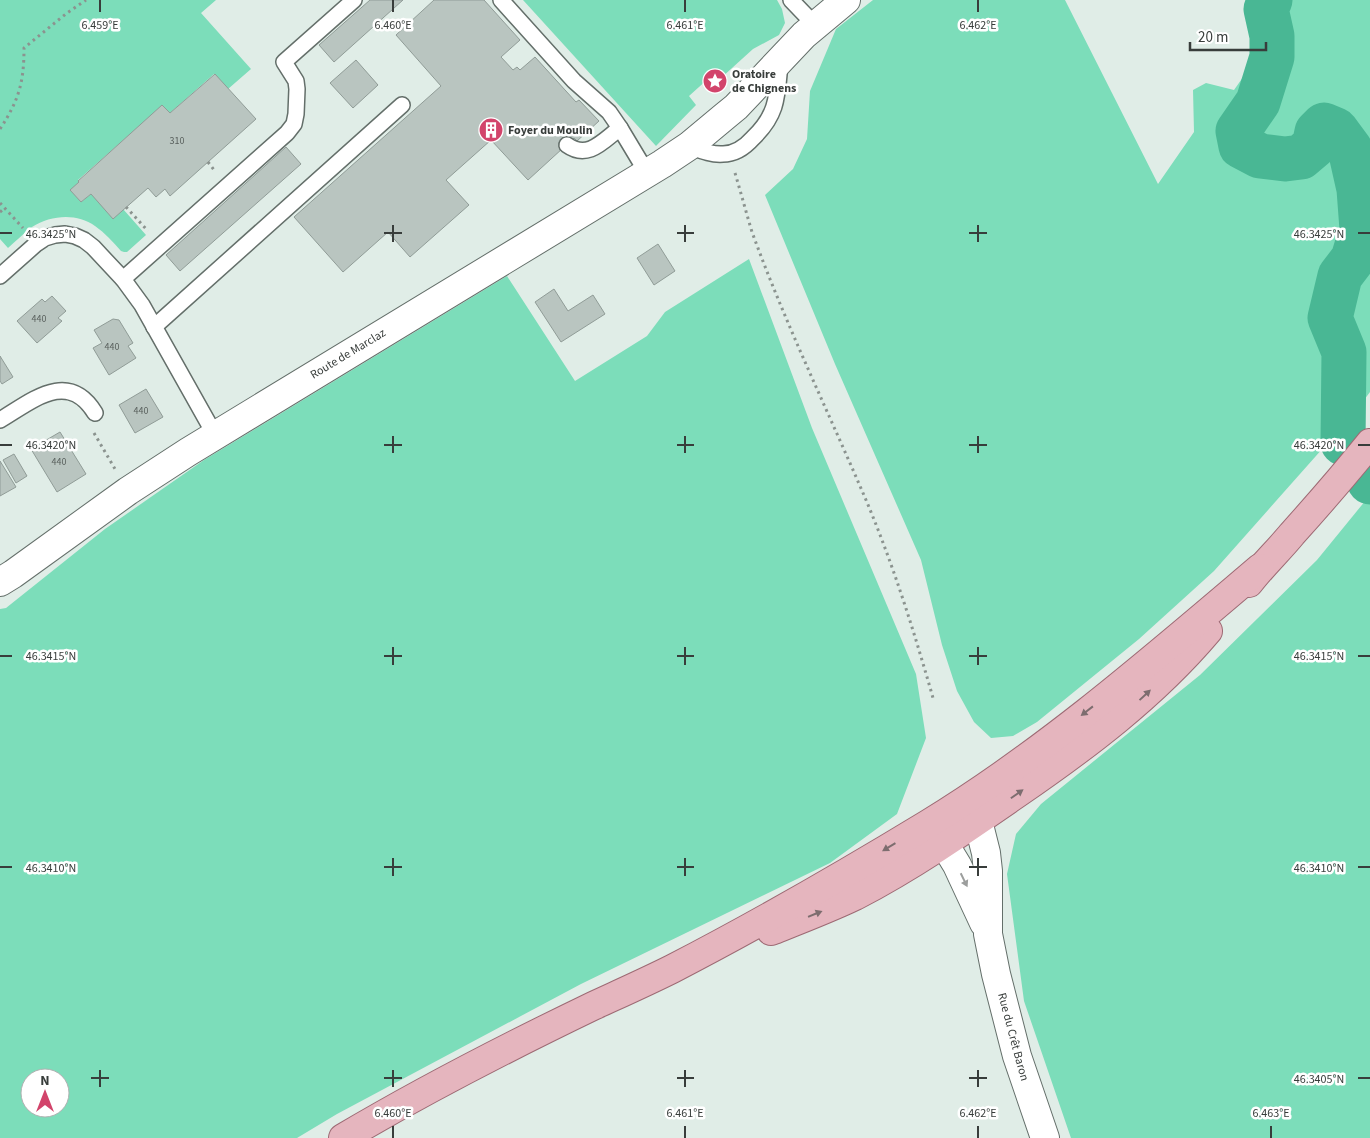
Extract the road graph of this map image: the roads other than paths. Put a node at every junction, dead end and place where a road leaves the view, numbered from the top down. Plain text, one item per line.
1 (354, 0) edge
2 (501, 0) edge
3 (791, 0) edge
4 (846, 0) edge
5 (815, 25) junction
6 (780, 59) junction
7 (402, 104) dead end
8 (620, 128) junction
9 (696, 141) junction
10 (567, 145) dead end
11 (647, 173) junction
12 (0, 276) edge
13 (123, 280) junction
14 (154, 327) junction
15 (96, 412) road end
16 (0, 420) edge
17 (216, 434) junction
18 (1370, 443) edge
19 (0, 582) edge
20 (970, 811) junction
21 (937, 833) junction
22 (988, 934) junction
23 (342, 1138) edge
24 (1045, 1138) edge

1 - 13 lane
2 - 8 lane
3 - 5 lane
4 - 5 street, Route de Marclaz
5 - 6 street, Route de Marclaz
6 - 9 street, Route de Marclaz
6 - 9 lane
7 - 14 lane
8 - 10 lane
8 - 11 lane
9 - 11 street, Route de Marclaz
11 - 17 street, Route de Marclaz
12 - 13 lane
13 - 14 lane
14 - 17 lane
15 - 16 lane
17 - 19 street, Route de Marclaz
18 - 20 main road
20 - 21 main road
20 - 22 street, Rue du Crêt Baron
21 -> 22 street, Rue du Crêt Baron
21 - 23 main road
22 - 24 street, Rue du Crêt Baron

